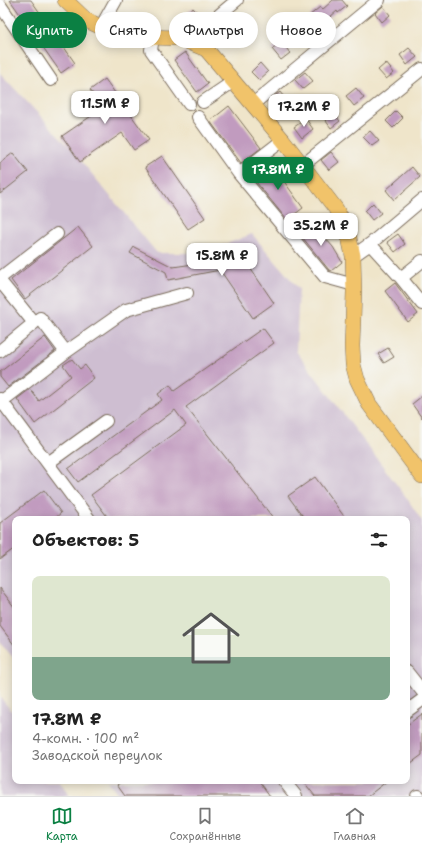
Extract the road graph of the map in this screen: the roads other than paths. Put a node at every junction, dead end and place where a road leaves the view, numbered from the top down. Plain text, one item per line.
1 (65, 0) edge
2 (116, 0) edge
3 (237, 0) edge
4 (379, 0) edge
5 (0, 5) edge
6 (109, 12) edge
7 (223, 12) edge
8 (95, 24) edge
9 (151, 48) edge
10 (204, 48) edge
11 (422, 69) edge
12 (51, 80) dead end
13 (234, 81) junction
14 (203, 102) dead end
15 (189, 104) dead end
16 (253, 104) junction
17 (198, 117) dead end
18 (283, 140) junction
19 (303, 165) junction
20 (239, 174) junction
21 (422, 200) edge
22 (57, 234) dead end
23 (370, 244) junction
24 (353, 256) junction
25 (422, 261) edge
26 (0, 278) edge
27 (401, 278) junction
28 (0, 281) edge
29 (354, 285) junction
30 (187, 293) dead end
31 (422, 304) edge
32 (34, 323) junction
33 (0, 351) edge
34 (66, 352) junction
35 (1, 400) edge
36 (106, 421) dead end
37 (48, 463) junction
38 (422, 476) edge
39 (87, 516) edge
40 (410, 676) edge
41 (422, 691) edge
42 (422, 700) edge
43 (410, 709) edge
44 (286, 784) edge
45 (296, 796) edge

1 - 8 main road
2 - 6 street
3 - 7 street
4 - 16 street
5 - 12 street
9 - 15 street
10 - 13 main road
11 - 19 street
13 - 14 street
13 - 16 main road
16 - 18 main road
17 - 20 street
18 - 19 main road
18 - 20 street
19 - 24 main road
20 - 29 street
21 - 23 street
22 - 26 street
23 - 24 street
23 - 27 street
24 - 29 main road
25 - 27 street
27 - 31 street
28 - 32 street
29 - 38 main road
30 - 34 street
32 - 33 street
32 - 34 street
34 - 35 street
35 - 37 street
36 - 37 street
37 - 39 street
40 - 41 street
42 - 43 street
44 - 45 street

